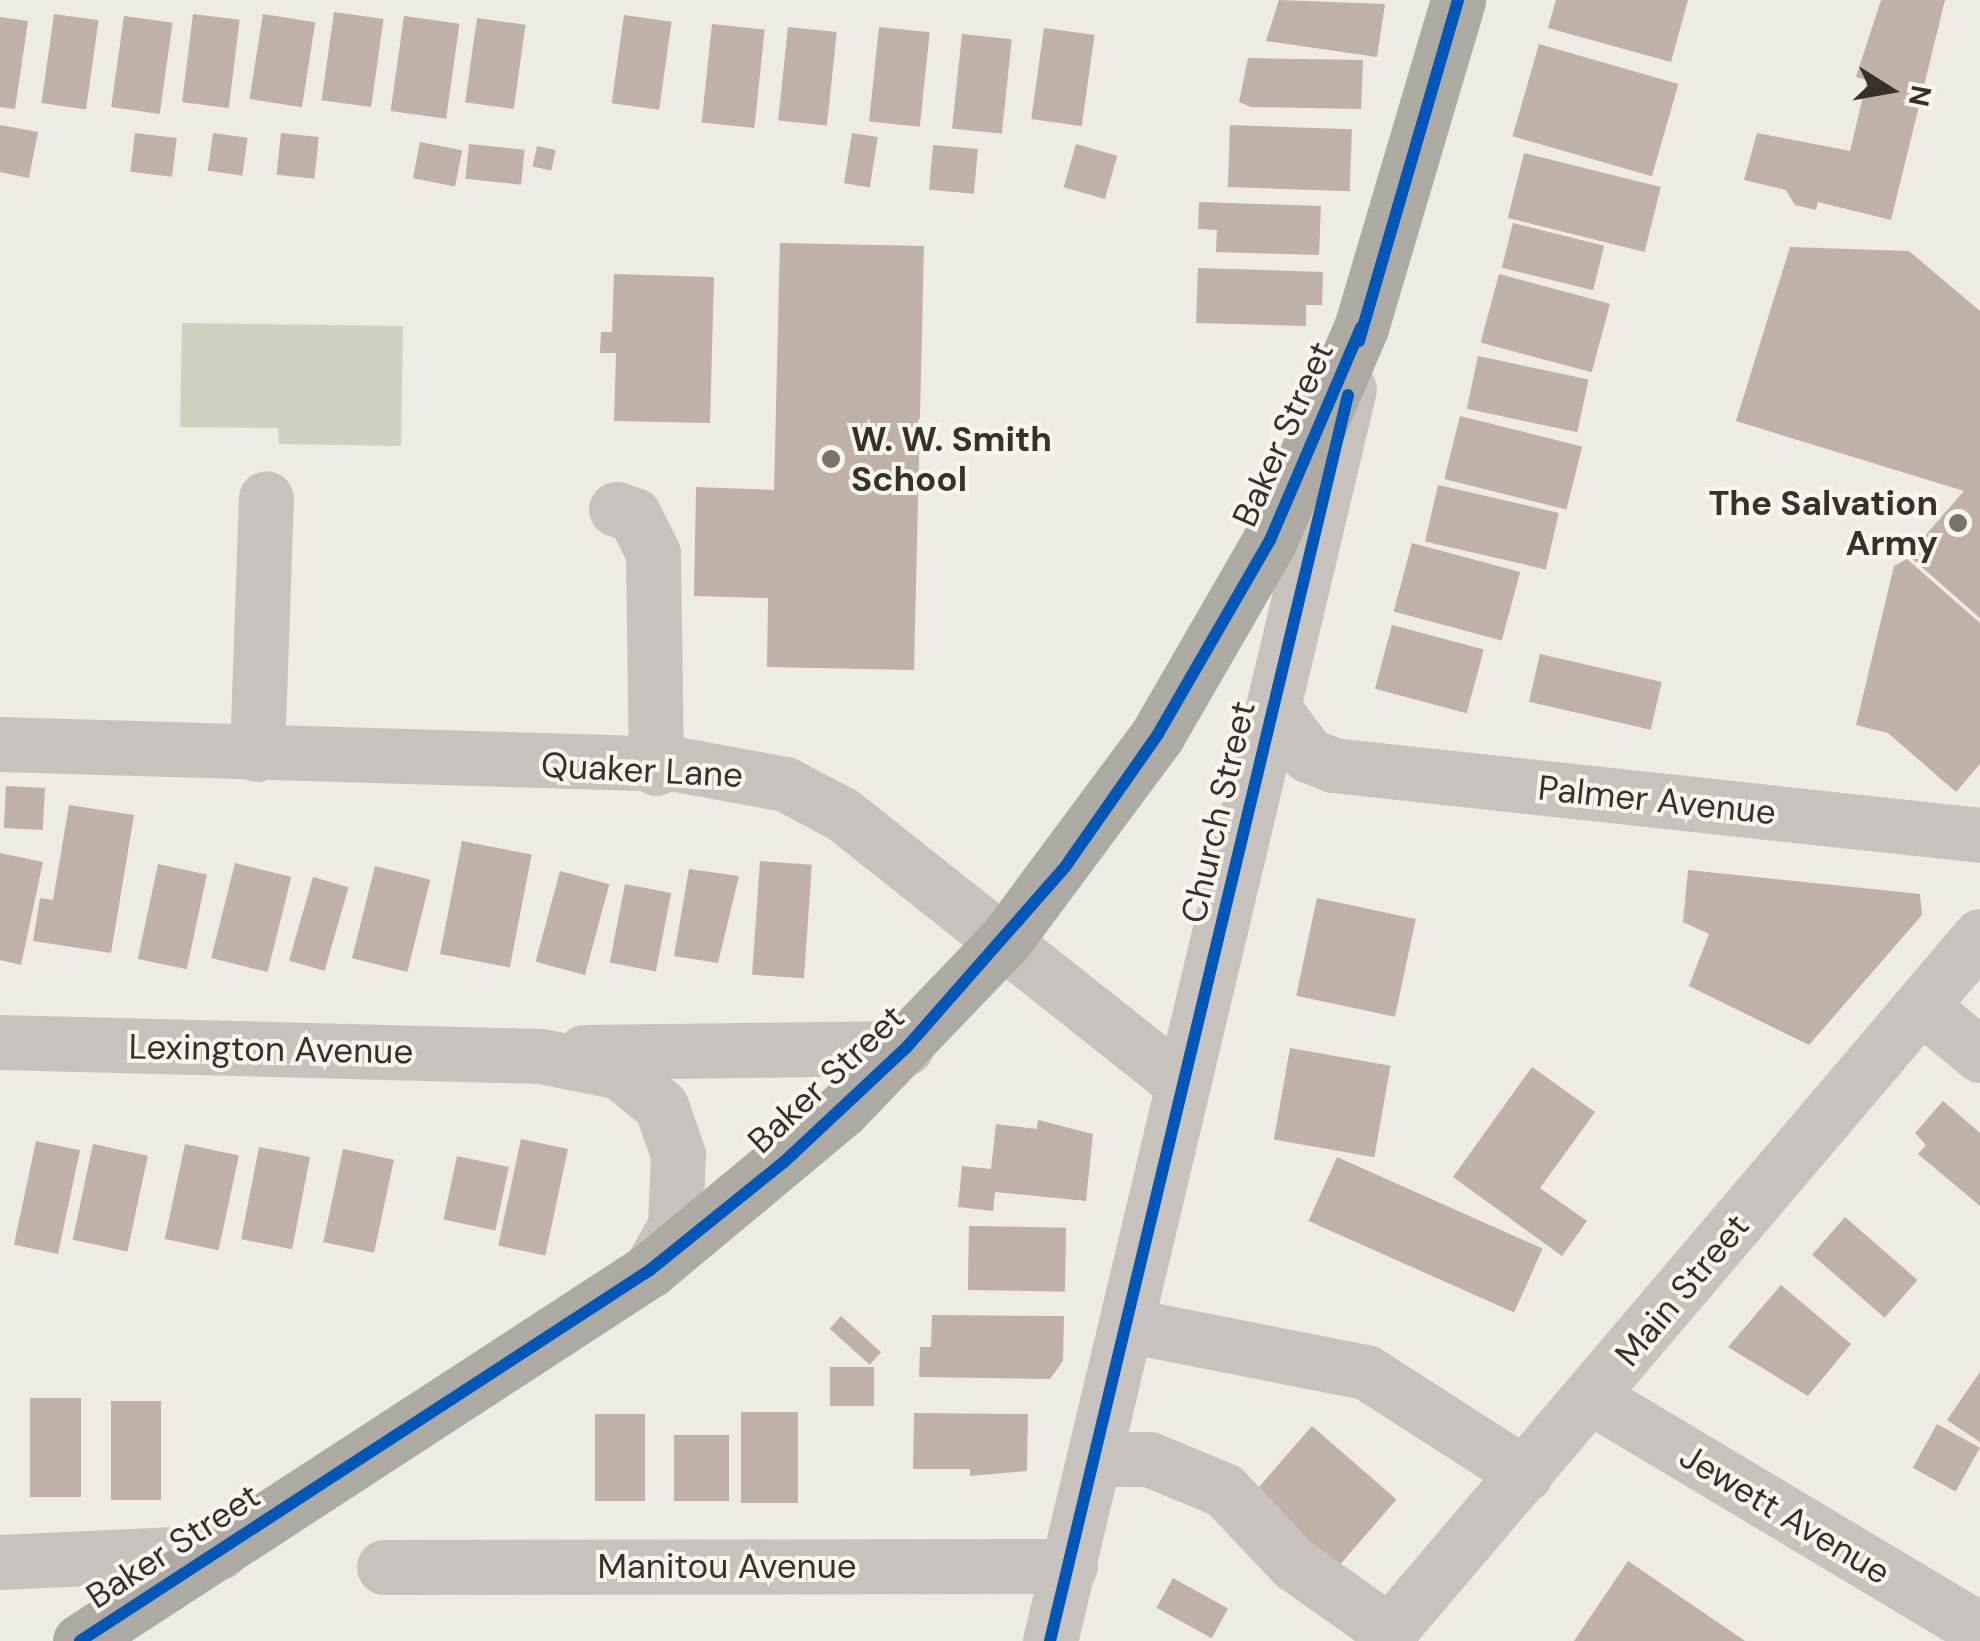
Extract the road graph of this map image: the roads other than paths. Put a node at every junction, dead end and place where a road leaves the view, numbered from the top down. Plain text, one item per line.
1 (1432, 0) edge
2 (1458, 0) edge
3 (1443, 59) junction
4 (1362, 328) junction
5 (266, 498) dead end
6 (616, 509) dead end
7 (1273, 708) junction
8 (0, 744) edge
9 (257, 754) junction
10 (1333, 765) junction
11 (656, 768) junction
12 (1980, 836) edge
13 (1238, 866) junction
14 (1980, 936) edge
15 (1006, 939) junction
16 (1921, 1006) junction
17 (0, 1042) edge
18 (906, 1048) junction
19 (1980, 1055) edge
20 (541, 1056) junction
21 (1182, 1083) junction
22 (650, 1270) junction
23 (1126, 1325) junction
24 (1591, 1398) junction
25 (1094, 1459) junction
26 (1525, 1474) junction
27 (220, 1552) junction
28 (0, 1562) edge
29 (1070, 1566) junction
30 (384, 1567) dead end
31 (1980, 1630) edge
32 (1385, 1636) edge
33 (80, 1641) edge
34 (1050, 1641) edge

1 - 3 street
2 - 3 highway, Church Street
3 - 4 highway, Church Street
4 - 7 street, Church Street
4 - 15 highway, Baker Street
5 - 9 street
6 - 11 street
7 - 10 street
7 - 13 street, Church Street
8 - 9 street, Quaker Lane
9 - 11 street, Quaker Lane
10 - 12 street, Palmer Avenue
10 - 13 street
11 - 15 street, Quaker Lane
13 - 21 street, Church Street
14 - 16 street, Main Street
15 - 18 highway, Baker Street
15 - 21 street, Quaker Lane
16 - 19 street
16 - 24 street, Main Street
17 - 20 street, Lexington Avenue
18 - 20 street, Lexington Avenue
18 - 22 highway, Baker Street
20 - 22 street, Lexington Avenue
21 - 23 street, Church Street
22 - 27 highway, Baker Street
23 - 25 street, Church Street
23 - 26 street
24 - 26 street, Main Street
24 - 31 street, Jewett Avenue
25 - 29 street, Church Street
25 - 32 street
26 - 32 street, Main Street
27 - 28 street
27 - 33 highway, Baker Street
29 - 30 street, Manitou Avenue
29 - 34 street, Church Street

